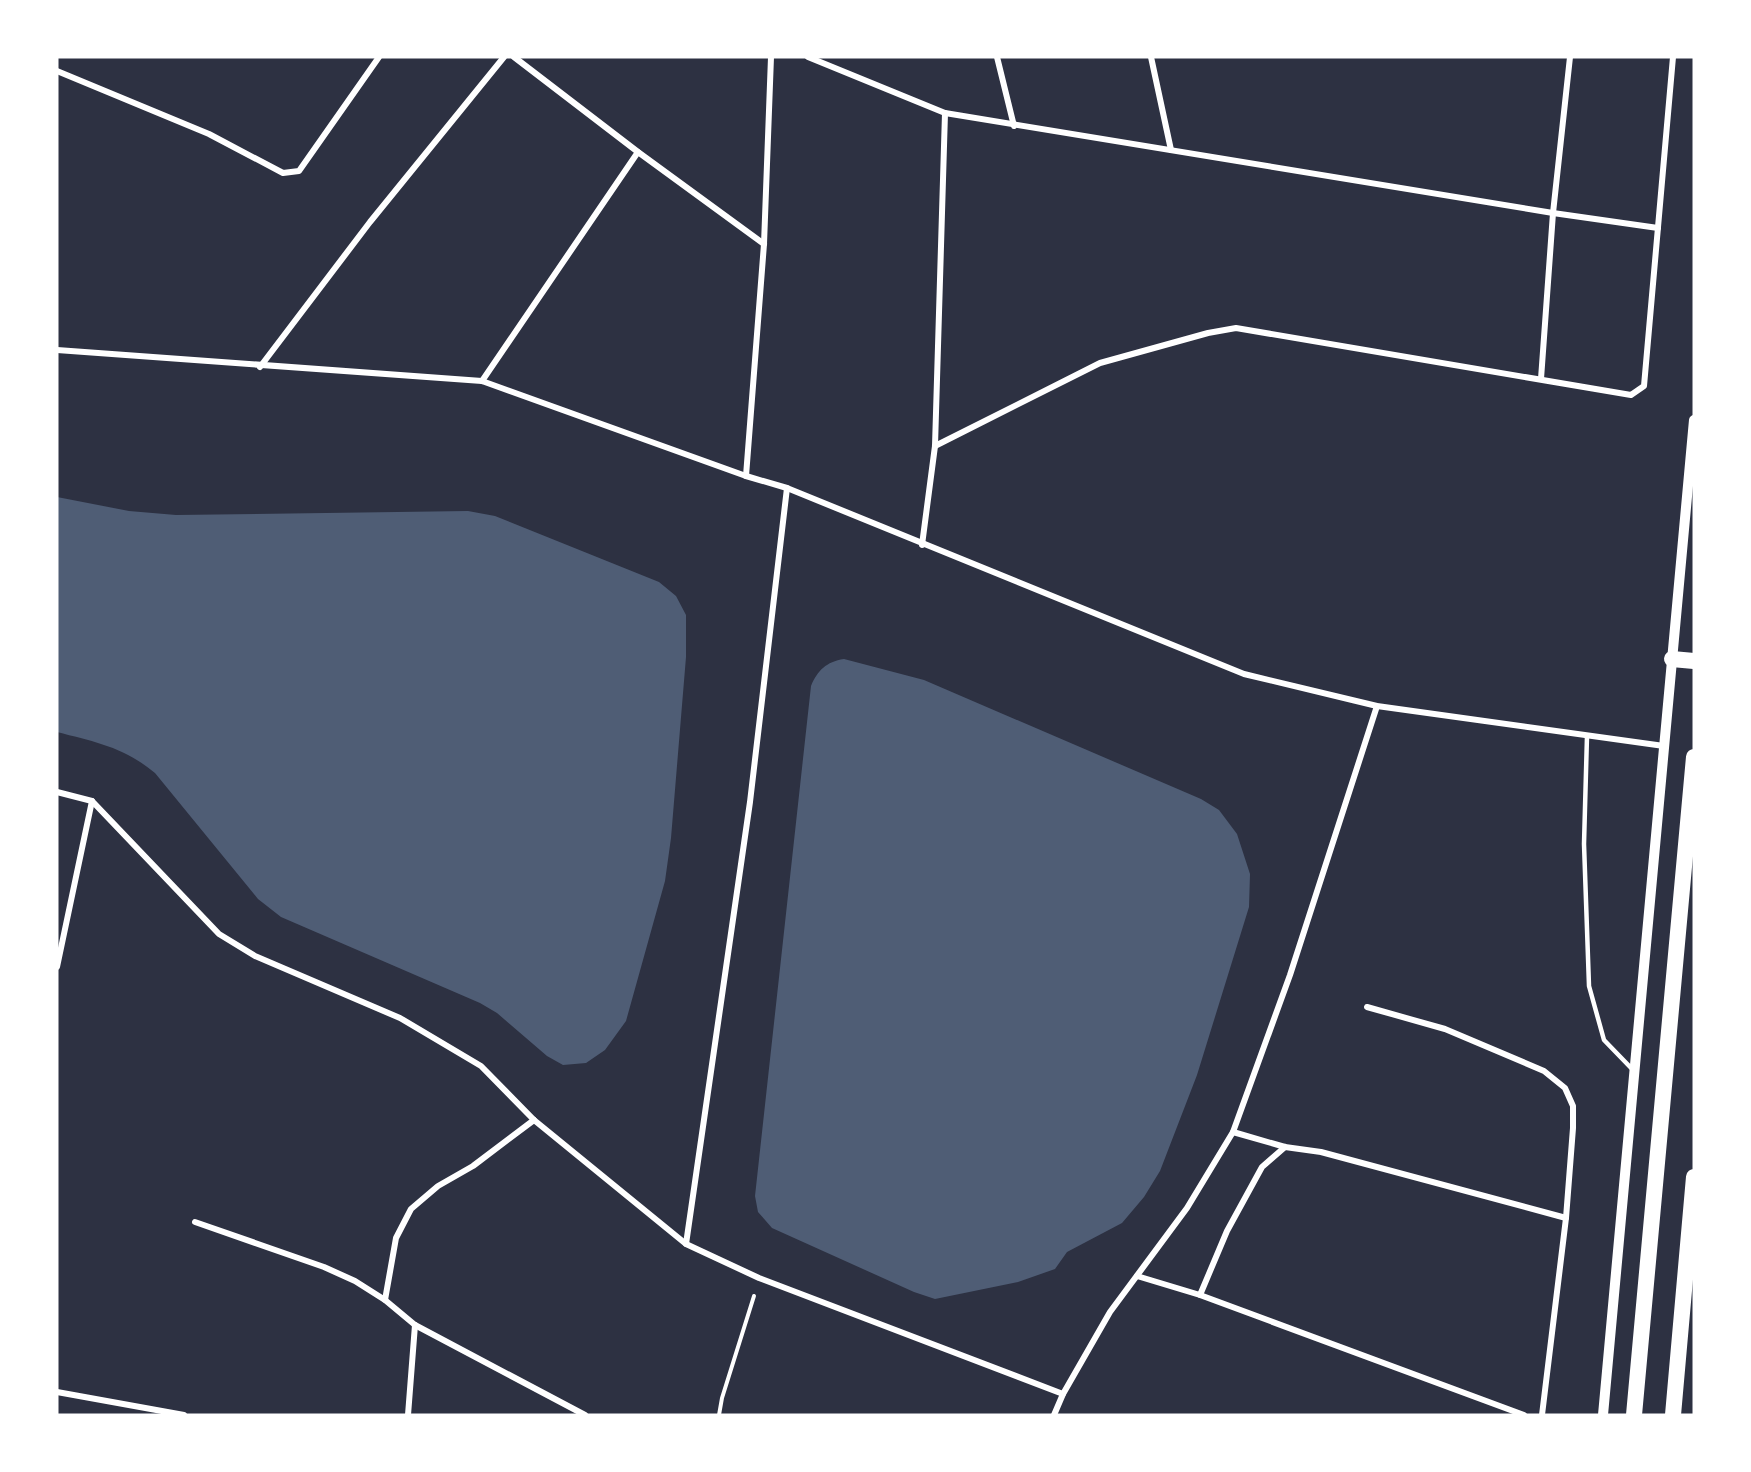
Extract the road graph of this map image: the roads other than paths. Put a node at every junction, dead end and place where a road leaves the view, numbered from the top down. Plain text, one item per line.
1 (379, 57) edge
2 (504, 57) edge
3 (514, 57) edge
4 (771, 57) edge
5 (808, 57) edge
6 (996, 57) edge
7 (1151, 57) edge
8 (1570, 57) edge
9 (1673, 57) edge
10 (57, 71) edge
11 (945, 113) junction
12 (1014, 126) junction
13 (1171, 150) junction
14 (638, 152) junction
15 (1553, 213) junction
16 (1658, 228) junction
17 (764, 244) junction
18 (57, 350) edge
19 (260, 367) junction
20 (1541, 379) junction
21 (482, 381) junction
22 (1694, 420) edge
23 (935, 446) junction
24 (746, 476) junction
25 (787, 488) junction
26 (922, 544) junction
27 (1672, 659) junction
28 (1694, 661) edge
29 (1377, 706) junction
30 (1587, 736) junction
31 (1664, 746) junction
32 (1694, 757) edge
33 (57, 792) edge
34 (92, 801) junction
35 (59, 946) edge
36 (57, 967) edge
37 (1367, 1007) dead end
38 (1634, 1071) junction
39 (534, 1120) junction
40 (1233, 1132) junction
41 (1285, 1146) junction
42 (1694, 1177) edge
43 (1566, 1218) junction
44 (195, 1222) dead end
45 (686, 1244) junction
46 (1137, 1276) junction
47 (1200, 1296) junction
48 (385, 1300) junction
49 (415, 1325) junction
50 (57, 1392) edge
51 (1063, 1394) junction
52 (164, 1413) edge
53 (184, 1415) edge
54 (408, 1415) edge
55 (585, 1415) edge
56 (1054, 1415) edge
57 (1524, 1415) edge
58 (1542, 1415) edge
59 (1603, 1415) edge
60 (1634, 1415) edge
61 (1672, 1415) edge

1 - 10 street
2 - 19 street
3 - 14 street
4 - 17 street
5 - 11 street
6 - 12 street
7 - 13 street
8 - 15 street
9 - 16 street
11 - 12 street
11 - 23 street
12 - 13 street
13 - 15 street
14 - 17 street
14 - 21 street
15 - 16 street
15 - 20 street
16 - 20 street
17 - 24 street
18 - 19 street
19 - 21 street
20 - 23 street
21 - 24 street
22 - 27 street
23 - 26 street
24 - 25 street
25 - 26 street
25 - 45 street
26 - 29 street
27 - 28 highway
27 - 31 street
29 - 30 street
29 - 40 street
30 - 31 street
30 - 38 lane
31 - 38 street
32 - 60 highway
33 - 34 street
34 - 35 street
34 - 39 street
35 - 36 street
37 - 43 street
38 - 59 street
39 - 45 street
39 - 48 street
40 - 41 street
40 - 46 street
41 - 43 street
41 - 47 street
42 - 61 highway
43 - 58 street
44 - 48 street
45 - 51 street
46 - 47 street
46 - 51 street
47 - 57 street
48 - 49 street
49 - 54 street
49 - 55 street
50 - 52 street
51 - 56 street
52 - 53 street

